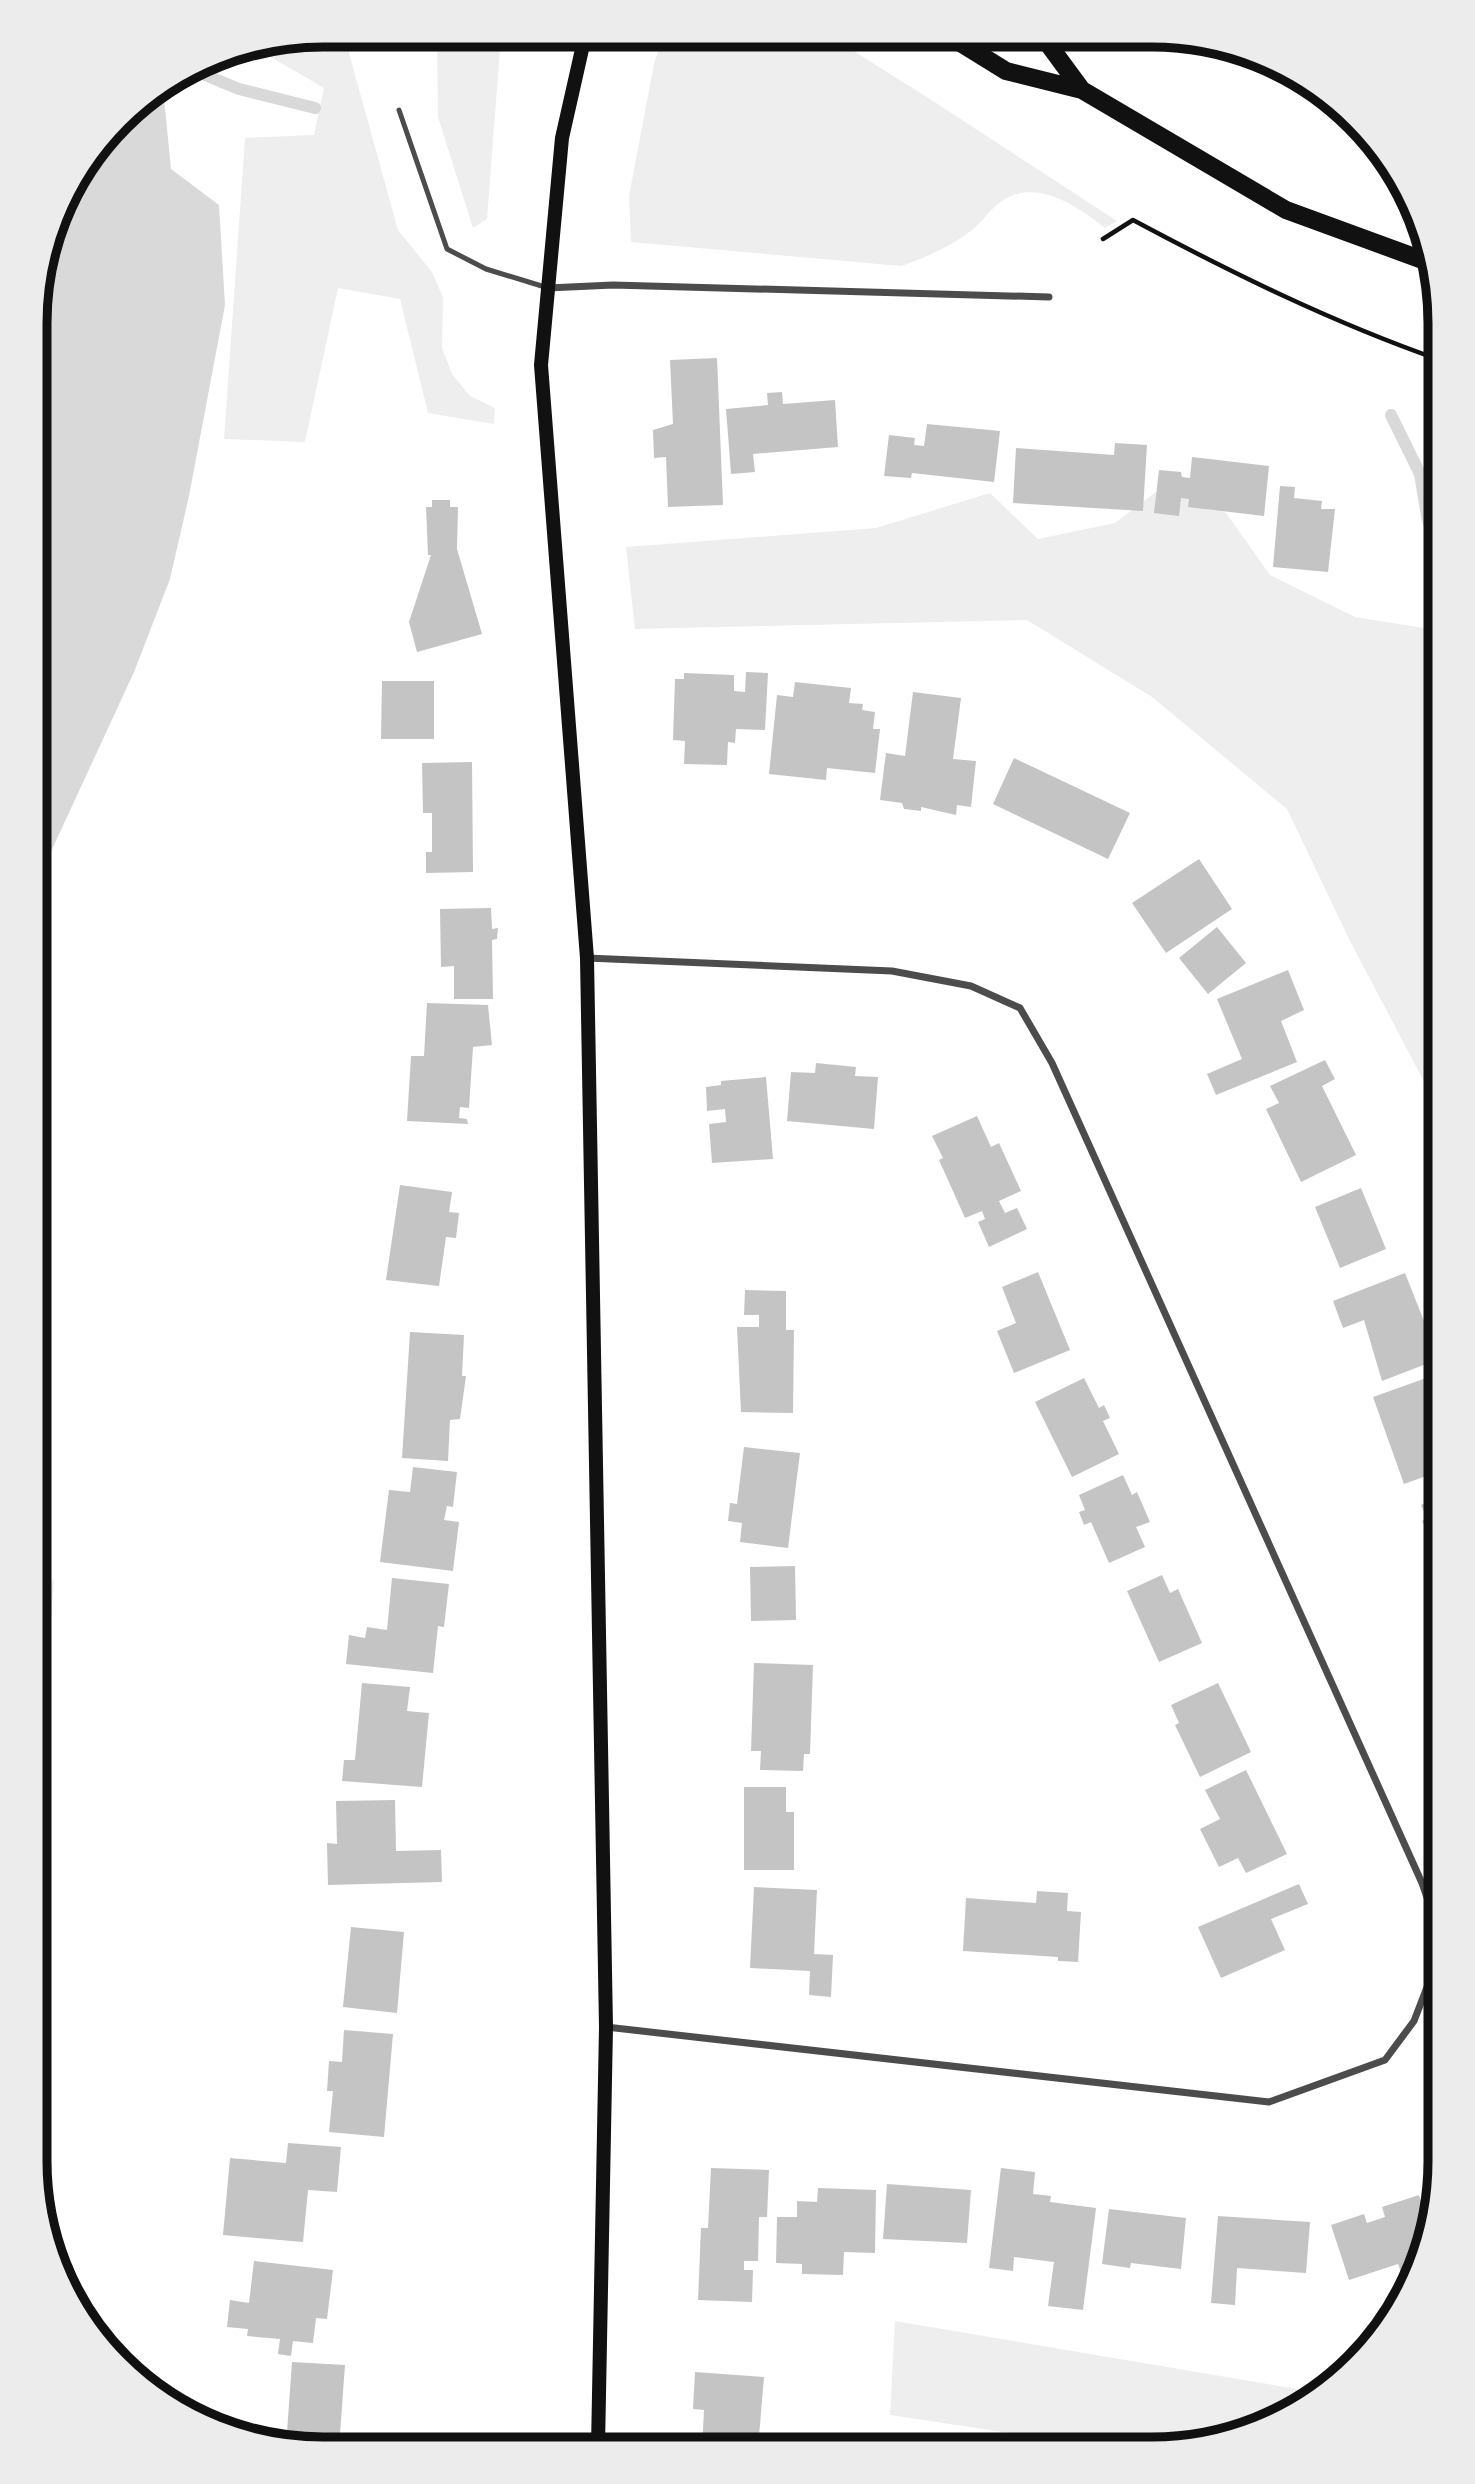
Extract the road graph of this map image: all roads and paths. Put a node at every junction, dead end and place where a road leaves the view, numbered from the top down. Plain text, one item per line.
1 (583, 47) edge
2 (967, 47) edge
3 (1051, 47) edge
4 (1082, 90) junction
5 (399, 110) dead end
6 (1103, 239) dead end
7 (1420, 259) edge
8 (548, 288) junction
9 (1049, 297) dead end
10 (1428, 356) edge
11 (587, 958) junction
12 (1428, 1900) edge
13 (1428, 1985) edge
14 (606, 2026) junction
15 (598, 2437) edge

1 - 8 main road
2 - 4 main road
3 - 4 main road
4 - 7 main road
5 - 8 lane
6 - 10 path
8 - 9 street
8 - 11 main road
11 - 12 street
11 - 14 main road
13 - 14 street
14 - 15 main road

